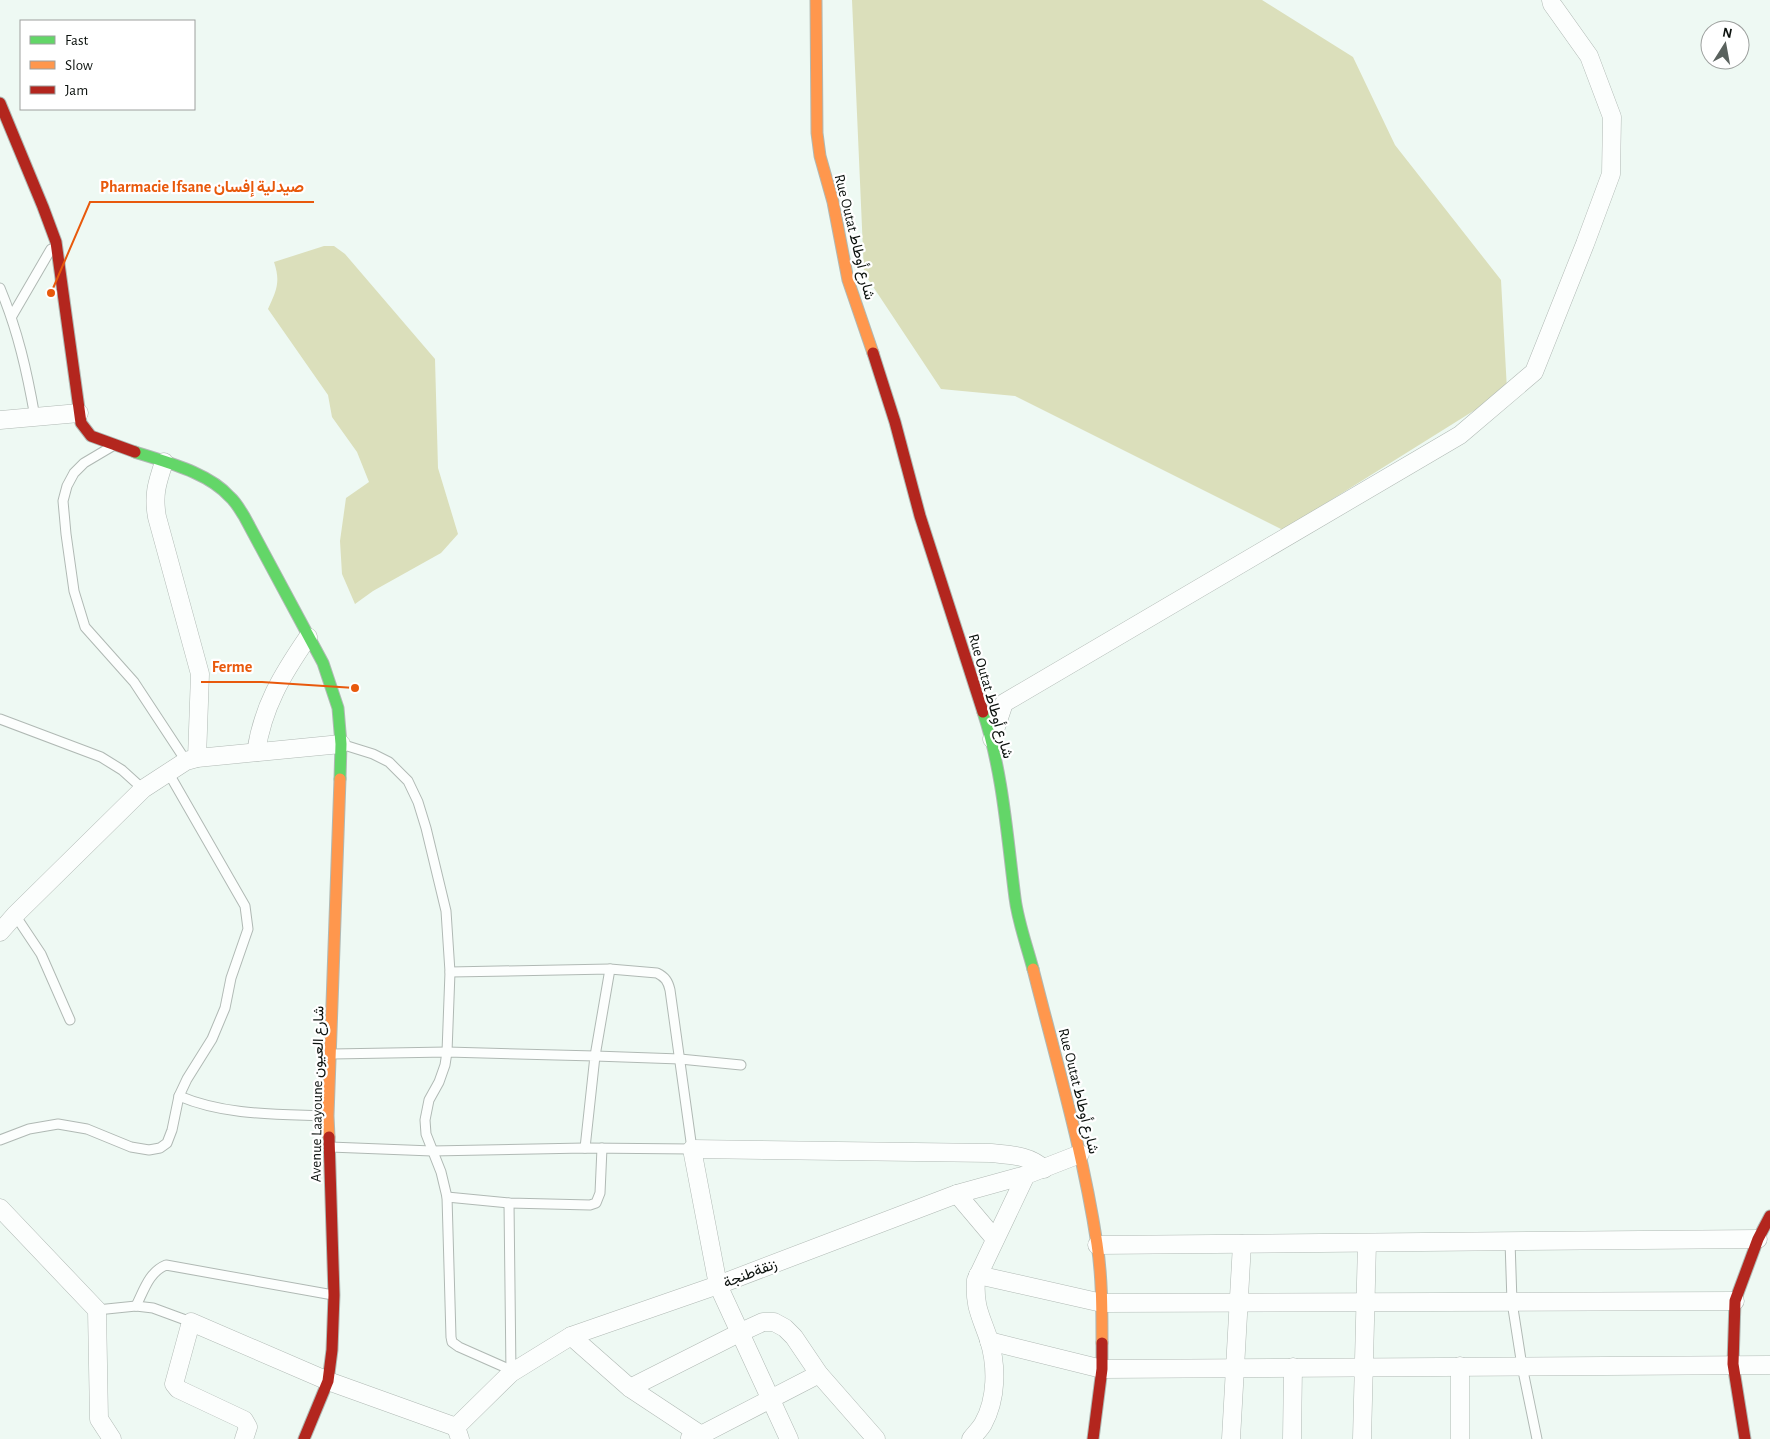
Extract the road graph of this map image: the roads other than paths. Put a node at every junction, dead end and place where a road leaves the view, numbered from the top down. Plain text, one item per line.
1 (816, 0) edge
2 (1551, 0) edge
3 (0, 103) edge
4 (56, 242) junction
5 (0, 288) edge
6 (12, 316) junction
7 (79, 412) junction
8 (35, 417) junction
9 (0, 420) edge
10 (113, 446) junction
11 (164, 462) junction
12 (308, 636) junction
13 (0, 719) edge
14 (992, 739) junction
15 (341, 744) junction
16 (256, 752) junction
17 (191, 760) junction
18 (168, 772) junction
19 (143, 789) junction
20 (15, 914) junction
21 (0, 932) edge
22 (610, 969) junction
23 (450, 972) junction
24 (70, 1020) dead end
25 (448, 1052) junction
26 (331, 1054) junction
27 (595, 1056) junction
28 (680, 1059) junction
29 (741, 1065) dead end
30 (179, 1096) junction
31 (328, 1116) junction
32 (0, 1140) edge
33 (328, 1147) junction
34 (585, 1148) junction
35 (602, 1148) junction
36 (692, 1149) junction
37 (432, 1151) junction
38 (1080, 1154) junction
39 (1044, 1169) junction
40 (1026, 1175) junction
41 (957, 1194) junction
42 (446, 1198) junction
43 (509, 1202) junction
44 (0, 1208) edge
45 (1770, 1216) edge
46 (995, 1239) junction
47 (1758, 1239) junction
48 (1510, 1242) junction
49 (1367, 1243) junction
50 (1242, 1244) junction
51 (1097, 1246) junction
52 (978, 1275) junction
53 (718, 1285) junction
54 (334, 1295) junction
55 (1735, 1301) junction
56 (1365, 1302) junction
57 (1512, 1302) junction
58 (1102, 1303) junction
59 (1239, 1303) junction
60 (136, 1306) junction
61 (96, 1310) junction
62 (191, 1322) junction
63 (740, 1332) junction
64 (571, 1336) junction
65 (989, 1341) junction
66 (1733, 1364) junction
67 (1770, 1365) edge
68 (1460, 1366) junction
69 (1522, 1366) junction
70 (1363, 1367) junction
71 (1235, 1368) junction
72 (1293, 1368) junction
73 (1102, 1369) junction
74 (511, 1372) junction
75 (819, 1374) junction
76 (328, 1381) junction
77 (630, 1388) junction
78 (771, 1400) junction
79 (458, 1433) edge
80 (698, 1438) edge
81 (112, 1439) edge
82 (244, 1439) edge
83 (304, 1439) edge
84 (789, 1439) edge
85 (876, 1439) edge
86 (971, 1439) edge
87 (1093, 1439) edge
88 (1231, 1439) edge
89 (1292, 1439) edge
90 (1362, 1439) edge
91 (1460, 1439) edge
92 (1538, 1439) edge
93 (1745, 1439) edge

1 - 14 street, Rue Outat شارع أوطاط
2 - 14 street
3 - 4 street, Avenue Laayoune شارع العيون
4 - 6 lane
4 - 7 street, Avenue Laayoune شارع العيون
5 - 6 lane
6 - 8 lane
7 - 8 street
7 - 10 street, Avenue Laayoune شارع العيون
8 - 9 street
10 - 11 street, Avenue Laayoune شارع العيون
10 - 17 lane
11 - 12 street, Avenue Laayoune شارع العيون
11 - 17 street
12 - 15 street, Avenue Laayoune شارع العيون
12 - 16 street
13 - 19 lane
14 - 38 street, Rue Outat شارع أوطاط
15 - 16 street
15 - 23 lane
15 - 26 street, Avenue Laayoune شارع العيون
16 - 17 street
17 - 18 street
18 - 19 street
18 - 30 lane
19 - 20 street
20 - 21 street
20 - 24 lane
22 - 23 lane
22 - 27 lane
22 - 28 lane
23 - 25 lane
25 - 26 lane
25 - 27 lane
25 - 37 lane
26 - 31 street, Avenue Laayoune شارع العيون
27 - 28 lane
27 - 34 lane
28 - 29 lane
28 - 36 lane
30 - 31 lane
30 - 32 lane
31 - 33 street, Avenue Laayoune شارع العيون
33 - 37 lane
33 - 54 street, Avenue Laayoune شارع العيون
34 - 35 lane
34 - 37 lane
35 - 36 lane
35 - 43 lane
36 - 39 street
36 - 53 street
37 - 42 lane
38 - 39 street, زنقةطنجة
38 - 51 street, Rue Outat شارع أوطاط
39 - 40 street, زنقةطنجة
40 - 41 street, زنقةطنجة
40 - 46 street
41 - 46 street
41 - 53 street, زنقةطنجة
42 - 43 lane
42 - 74 lane
43 - 74 lane
44 - 61 street
45 - 47 street
46 - 52 street
47 - 48 street
47 - 55 street
48 - 49 street
48 - 57 lane
49 - 50 street
49 - 56 street
50 - 51 street
50 - 59 street
51 - 58 street, Rue Outat شارع أوطاط
52 - 58 street
52 - 65 street
53 - 63 street
53 - 64 street, زنقةطنجة
54 - 60 lane
54 - 76 street, Avenue Laayoune شارع العيون
55 - 57 street
55 - 66 street
56 - 57 street
56 - 59 street
56 - 70 street
57 - 69 lane
58 - 59 street
58 - 73 street, Rue Outat شارع أوطاط
59 - 71 street
60 - 61 lane
60 - 62 lane
61 - 81 street
62 - 76 street
62 - 82 street
63 - 75 street
63 - 77 street
63 - 78 street
64 - 74 street, زنقةطنجة
64 - 77 street
65 - 73 street
65 - 86 street
66 - 67 street
66 - 69 street
66 - 93 street
68 - 69 street
68 - 70 street
68 - 91 street
69 - 92 lane
70 - 72 street
70 - 90 street
71 - 72 street
71 - 73 street
71 - 88 street
72 - 89 street
73 - 87 street, Rue Outat شارع أوطاط
74 - 79 street, زنقةطنجة
75 - 78 street
75 - 85 street
76 - 79 street
76 - 83 street, Avenue Laayoune شارع العيون
77 - 80 street
78 - 80 street
78 - 84 street

